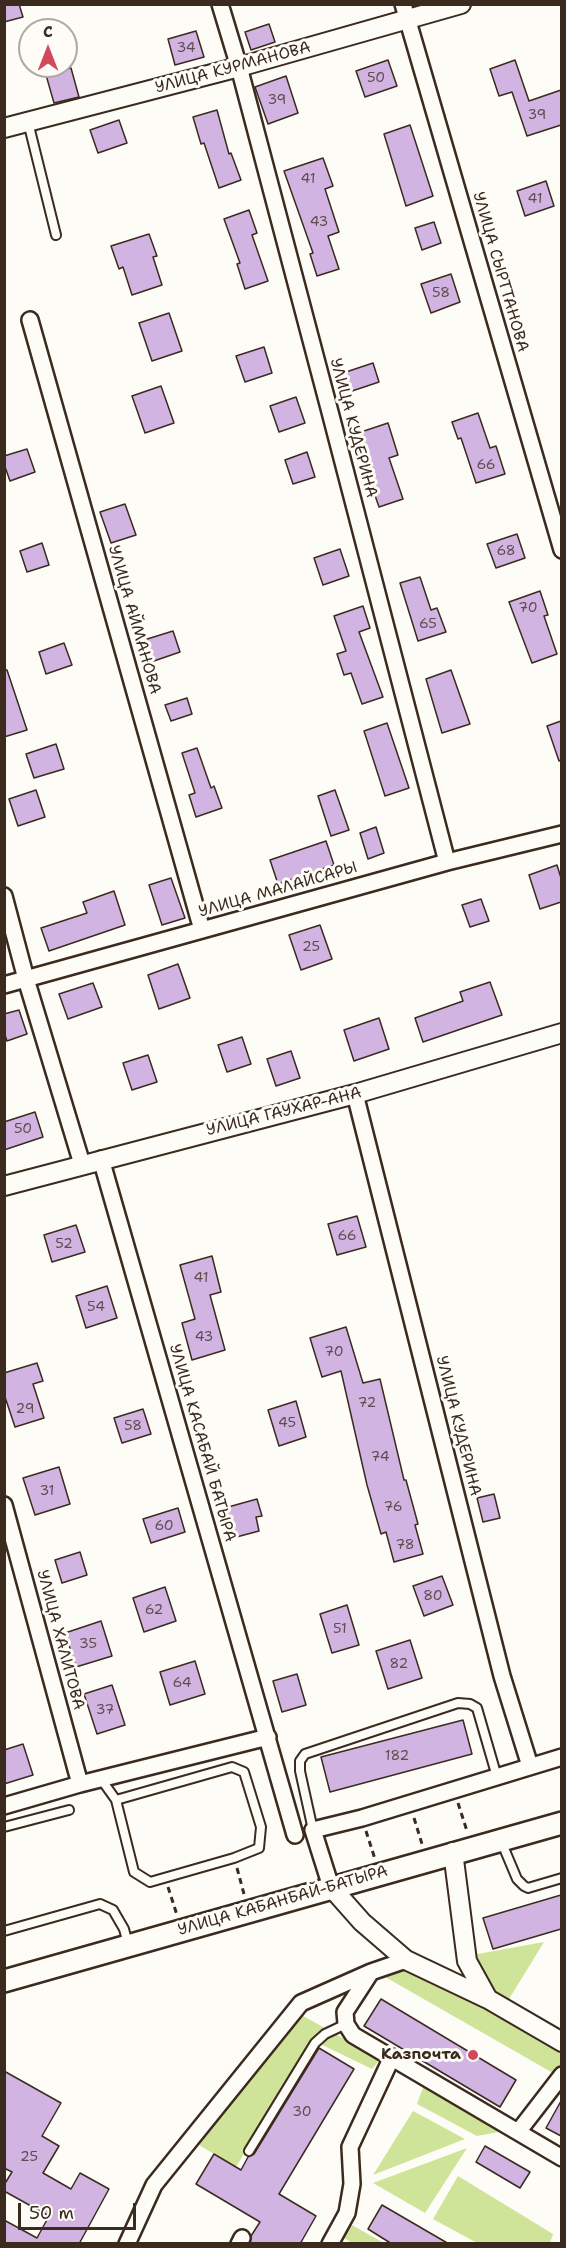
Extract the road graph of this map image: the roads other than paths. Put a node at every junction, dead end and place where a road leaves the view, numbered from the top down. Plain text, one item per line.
1 (220, 4) edge
2 (461, 4) edge
3 (406, 13) edge
4 (239, 67) junction
5 (28, 122) junction
6 (4, 128) edge
7 (56, 235) dead end
8 (30, 320) dead end
9 (561, 549) edge
10 (561, 834) edge
11 (447, 862) junction
12 (4, 896) edge
13 (202, 930) junction
14 (26, 979) junction
15 (4, 985) edge
16 (561, 1033) edge
17 (355, 1095) junction
18 (101, 1159) junction
19 (82, 1164) junction
20 (4, 1186) edge
21 (4, 1505) edge
22 (268, 1737) junction
23 (561, 1757) edge
24 (530, 1766) junction
25 (497, 1777) junction
26 (101, 1779) junction
27 (80, 1784) junction
28 (116, 1800) junction
29 (4, 1806) edge
30 (69, 1810) dead end
31 (561, 1823) edge
32 (4, 1827) edge
33 (313, 1830) junction
34 (295, 1835) dead end
35 (500, 1840) junction
36 (463, 1850) junction
37 (561, 1878) edge
38 (331, 1887) junction
39 (4, 1931) edge
40 (129, 1945) junction
41 (406, 1960) junction
42 (371, 1972) junction
43 (4, 1981) edge
44 (488, 1999) junction
45 (346, 2024) junction
46 (561, 2042) edge
47 (392, 2057) junction
48 (561, 2075) edge
49 (518, 2132) junction
50 (249, 2151) dead end
51 (561, 2158) edge
52 (333, 2243) edge
53 (127, 2244) edge

1 - 4 street, УЛИЦА КУДЕРИНА
2 - 3 street, УЛИЦА КУРМАНОВА
3 - 4 street, УЛИЦА КУРМАНОВА
3 - 9 street, УЛИЦА СЫРТТАНОВА
4 - 5 street, УЛИЦА КУРМАНОВА
4 - 11 street, УЛИЦА КУДЕРИНА
5 - 6 street, УЛИЦА КУРМАНОВА
5 - 7 lane
8 - 13 street, УЛИЦА АЙМАНОВА
10 - 11 street, УЛИЦА МАЛАЙСАРЫ
11 - 13 street, УЛИЦА МАЛАЙСАРЫ
12 - 14 street
13 - 14 street, УЛИЦА МАЛАЙСАРЫ
14 - 15 street, УЛИЦА МАЛАЙСАРЫ
14 - 19 street
16 - 17 street, УЛИЦА ГАУХАР-АНА
17 - 18 street, УЛИЦА ГАУХАР-АНА
17 - 24 street, УЛИЦА КУДЕРИНА
18 - 19 street, УЛИЦА ГАУХАР-АНА
18 - 22 street, УЛИЦА КАСАБАЙ БАТЫРА
19 - 20 street, УЛИЦА ГАУХАР-АНА
21 - 27 street, УЛИЦА ХАЛИТОВА
22 - 26 street
22 - 34 street, УЛИЦА КАСАБАЙ БАТЫРА
23 - 24 street
24 - 25 street
25 - 33 street
25 - 33 lane
26 - 27 street
26 - 28 lane
27 - 29 street
28 - 28 lane
30 - 32 lane
31 - 35 main road, УЛИЦА КАБАНБАЙ-БАТЫРА
33 - 38 street
35 - 36 main road, УЛИЦА КАБАНБАЙ-БАТЫРА
35 - 37 lane
36 - 38 main road, УЛИЦА КАБАНБАЙ-БАТЫРА
36 - 44 street
38 - 40 main road, УЛИЦА КАБАНБАЙ-БАТЫРА
38 - 41 street
39 - 40 lane
40 - 43 main road, УЛИЦА КАБАНБАЙ-БАТЫРА
41 - 42 street
41 - 44 street
42 - 45 street
42 - 53 street
44 - 46 street
45 - 47 street
45 - 50 lane
47 - 49 street
47 - 52 street
48 - 49 street
49 - 51 street

